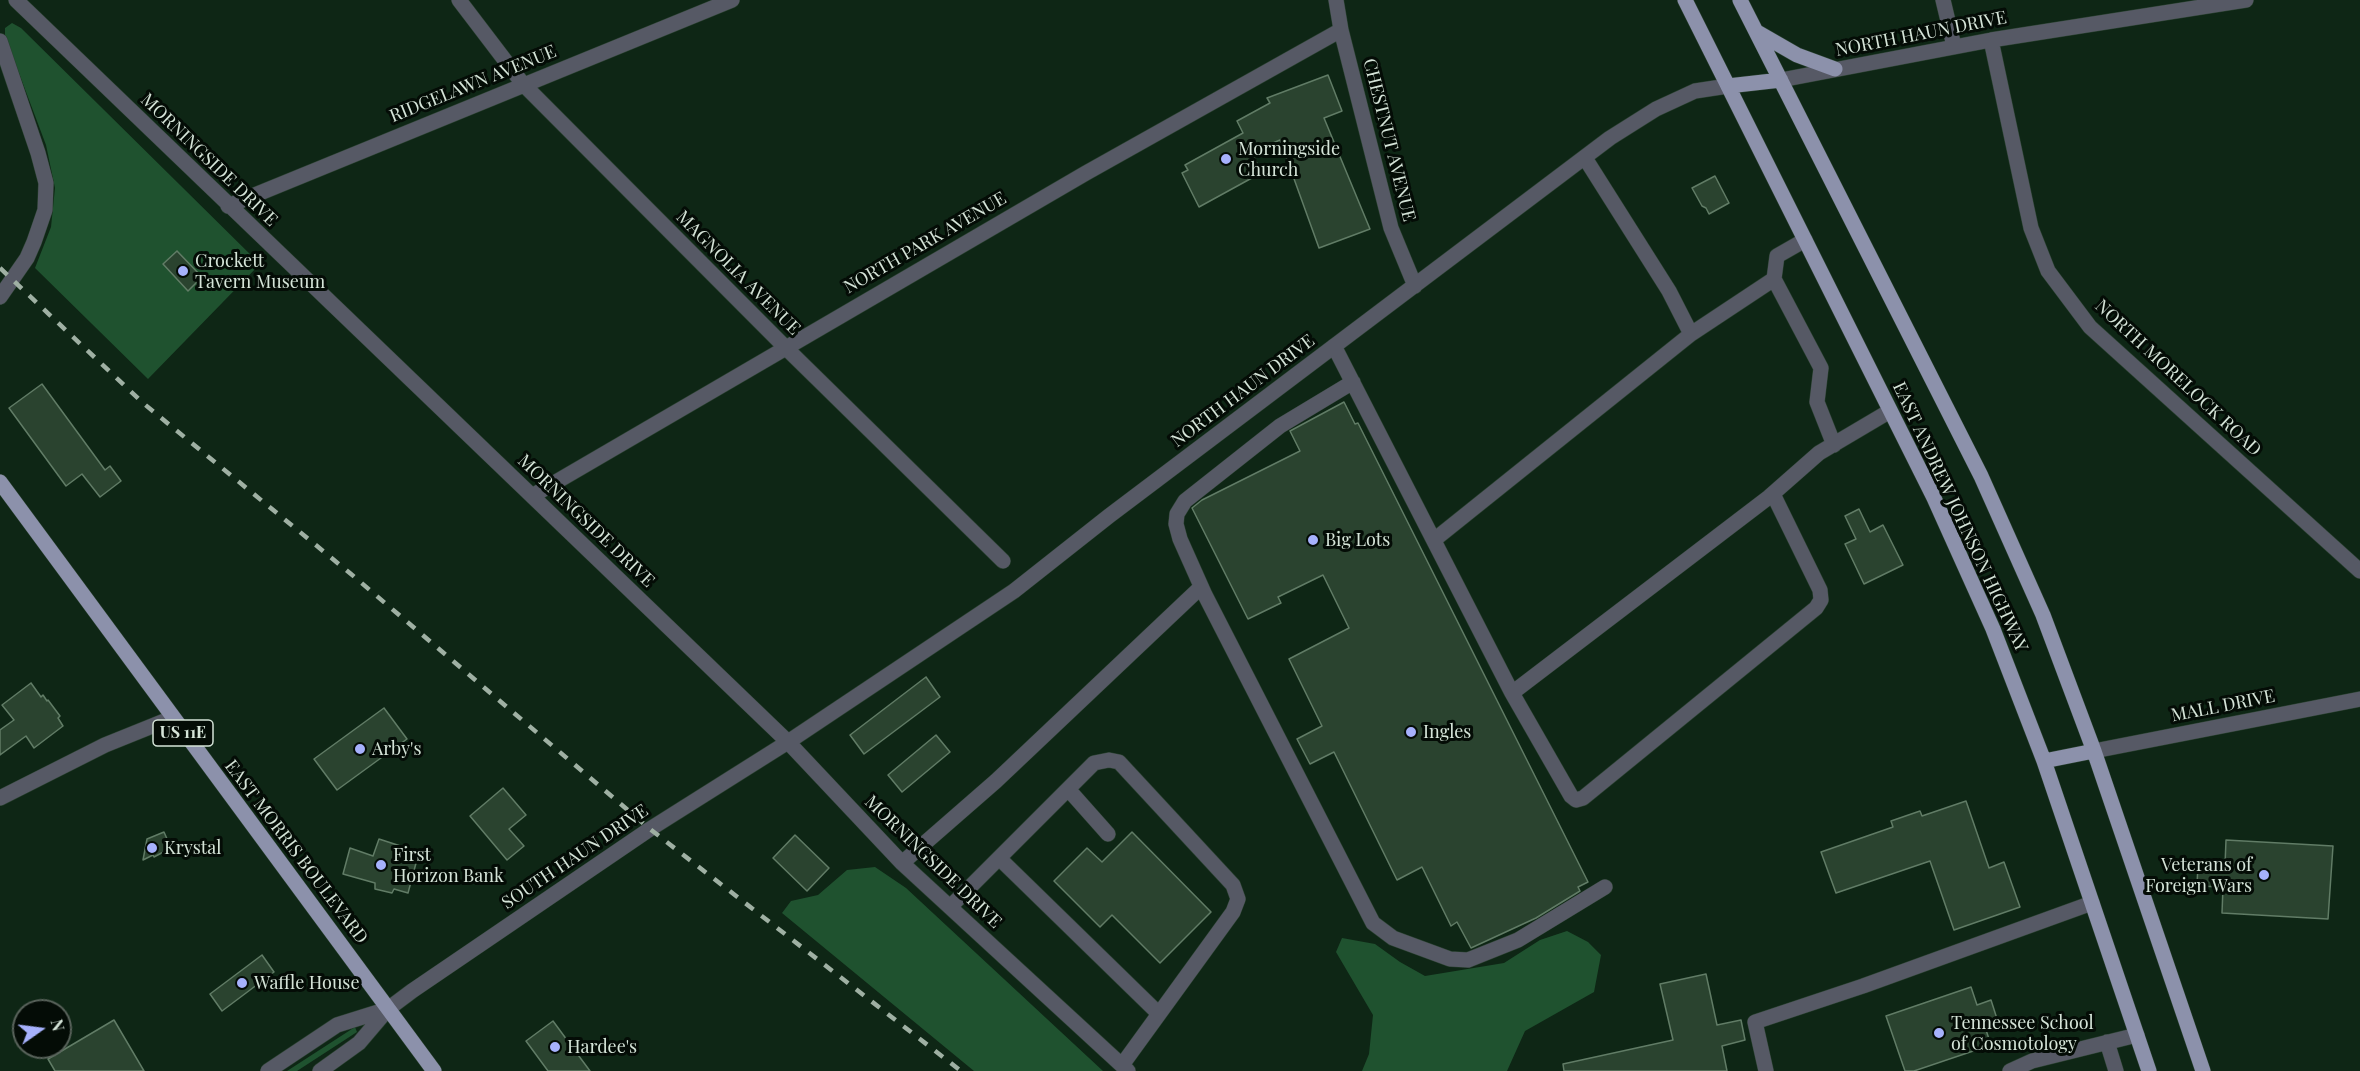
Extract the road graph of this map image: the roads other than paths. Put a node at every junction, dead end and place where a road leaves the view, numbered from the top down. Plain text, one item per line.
1 (16, 0) edge
2 (459, 0) edge
3 (732, 0) edge
4 (1336, 0) edge
5 (1685, 0) edge
6 (1944, 0) edge
7 (2246, 0) edge
8 (1742, 1) edge
9 (711, 4) edge
10 (1341, 30) junction
11 (1756, 31) junction
12 (1990, 40) junction
13 (0, 41) edge
14 (1954, 46) junction
15 (1835, 69) junction
16 (1781, 80) junction
17 (523, 84) junction
18 (1728, 86) junction
19 (1585, 158) junction
20 (228, 206) junction
21 (1806, 240) junction
22 (1774, 279) junction
23 (1415, 285) junction
24 (0, 297) edge
25 (1691, 334) junction
26 (1334, 346) junction
27 (785, 347) junction
28 (1353, 382) junction
29 (1890, 411) junction
30 (1834, 445) junction
31 (0, 483) edge
32 (1773, 495) junction
33 (532, 496) junction
34 (1434, 540) junction
35 (1003, 561) dead end
36 (2360, 571) edge
37 (1201, 587) junction
38 (1512, 693) junction
39 (2360, 699) edge
40 (172, 718) junction
41 (788, 742) junction
42 (2094, 751) junction
43 (2044, 761) junction
44 (1068, 789) junction
45 (0, 798) edge
46 (1108, 834) dead end
47 (999, 858) junction
48 (902, 864) junction
49 (1605, 887) dead end
50 (2092, 903) junction
51 (950, 907) junction
52 (388, 1009) junction
53 (1159, 1014) junction
54 (2137, 1035) junction
55 (2107, 1042) junction
56 (1125, 1068) edge
57 (268, 1071) edge
58 (320, 1071) edge
59 (434, 1071) edge
60 (1766, 1071) edge
61 (2010, 1071) edge
62 (2116, 1071) edge
63 (2149, 1071) edge
64 (2203, 1071) edge

1 - 20 street, MORNINGSIDE DRIVE
2 - 17 street, MAGNOLIA AVENUE
3 - 9 street, RIDGELAWN AVENUE
4 - 10 street, CHESTNUT AVENUE
5 - 18 main road, EAST ANDREW JOHNSON HIGHWAY
6 - 14 street
7 - 12 street, NORTH HAUN DRIVE
8 - 11 main road, EAST ANDREW JOHNSON HIGHWAY
9 - 17 street, RIDGELAWN AVENUE
10 - 23 street, CHESTNUT AVENUE
10 - 27 street, NORTH PARK AVENUE
11 - 15 main road
11 - 16 main road, EAST ANDREW JOHNSON HIGHWAY
12 - 14 street, NORTH HAUN DRIVE
12 - 36 street, NORTH MORELOCK ROAD
13 - 24 street
14 - 15 street, NORTH HAUN DRIVE
15 - 16 street, NORTH HAUN DRIVE
16 - 18 main road
16 - 42 main road, EAST ANDREW JOHNSON HIGHWAY
17 - 20 street, RIDGELAWN AVENUE
17 - 27 street, MAGNOLIA AVENUE
18 - 19 street, NORTH HAUN DRIVE
18 - 21 main road, EAST ANDREW JOHNSON HIGHWAY
19 - 23 street, NORTH HAUN DRIVE
19 - 25 street
20 - 33 street, MORNINGSIDE DRIVE
21 - 22 street
21 - 29 main road, EAST ANDREW JOHNSON HIGHWAY
22 - 25 street
22 - 30 street
23 - 26 street, NORTH HAUN DRIVE
25 - 34 street
26 - 28 street
26 - 41 street, NORTH HAUN DRIVE
27 - 33 street, NORTH PARK AVENUE
27 - 35 street, MAGNOLIA AVENUE
28 - 34 street
28 - 37 street
29 - 30 street
29 - 43 main road, EAST ANDREW JOHNSON HIGHWAY
30 - 32 street
31 - 40 main road, EAST MORRIS BOULEVARD / US 11E
32 - 38 street
32 - 38 street
33 - 41 street, MORNINGSIDE DRIVE
34 - 38 street
37 - 48 street
37 - 49 street
39 - 42 street, MALL DRIVE
40 - 45 street
40 - 52 main road, EAST MORRIS BOULEVARD / US 11E
41 - 48 street, MORNINGSIDE DRIVE
41 - 52 street, SOUTH HAUN DRIVE
42 - 43 main road
42 - 64 main road, EAST ANDREW JOHNSON HIGHWAY
43 - 50 main road, EAST ANDREW JOHNSON HIGHWAY
44 - 46 street
44 - 47 street
44 - 53 street
47 - 51 street
47 - 53 street
48 - 51 street, MORNINGSIDE DRIVE
50 - 54 main road, EAST ANDREW JOHNSON HIGHWAY
50 - 60 street
51 - 56 street, MORNINGSIDE DRIVE
52 - 57 street, SOUTH HAUN DRIVE
52 - 58 street, SOUTH HAUN DRIVE
52 - 59 main road, EAST MORRIS BOULEVARD / US 11E
53 - 56 street
54 - 55 street
54 - 63 main road, EAST ANDREW JOHNSON HIGHWAY
55 - 61 street
55 - 62 street

